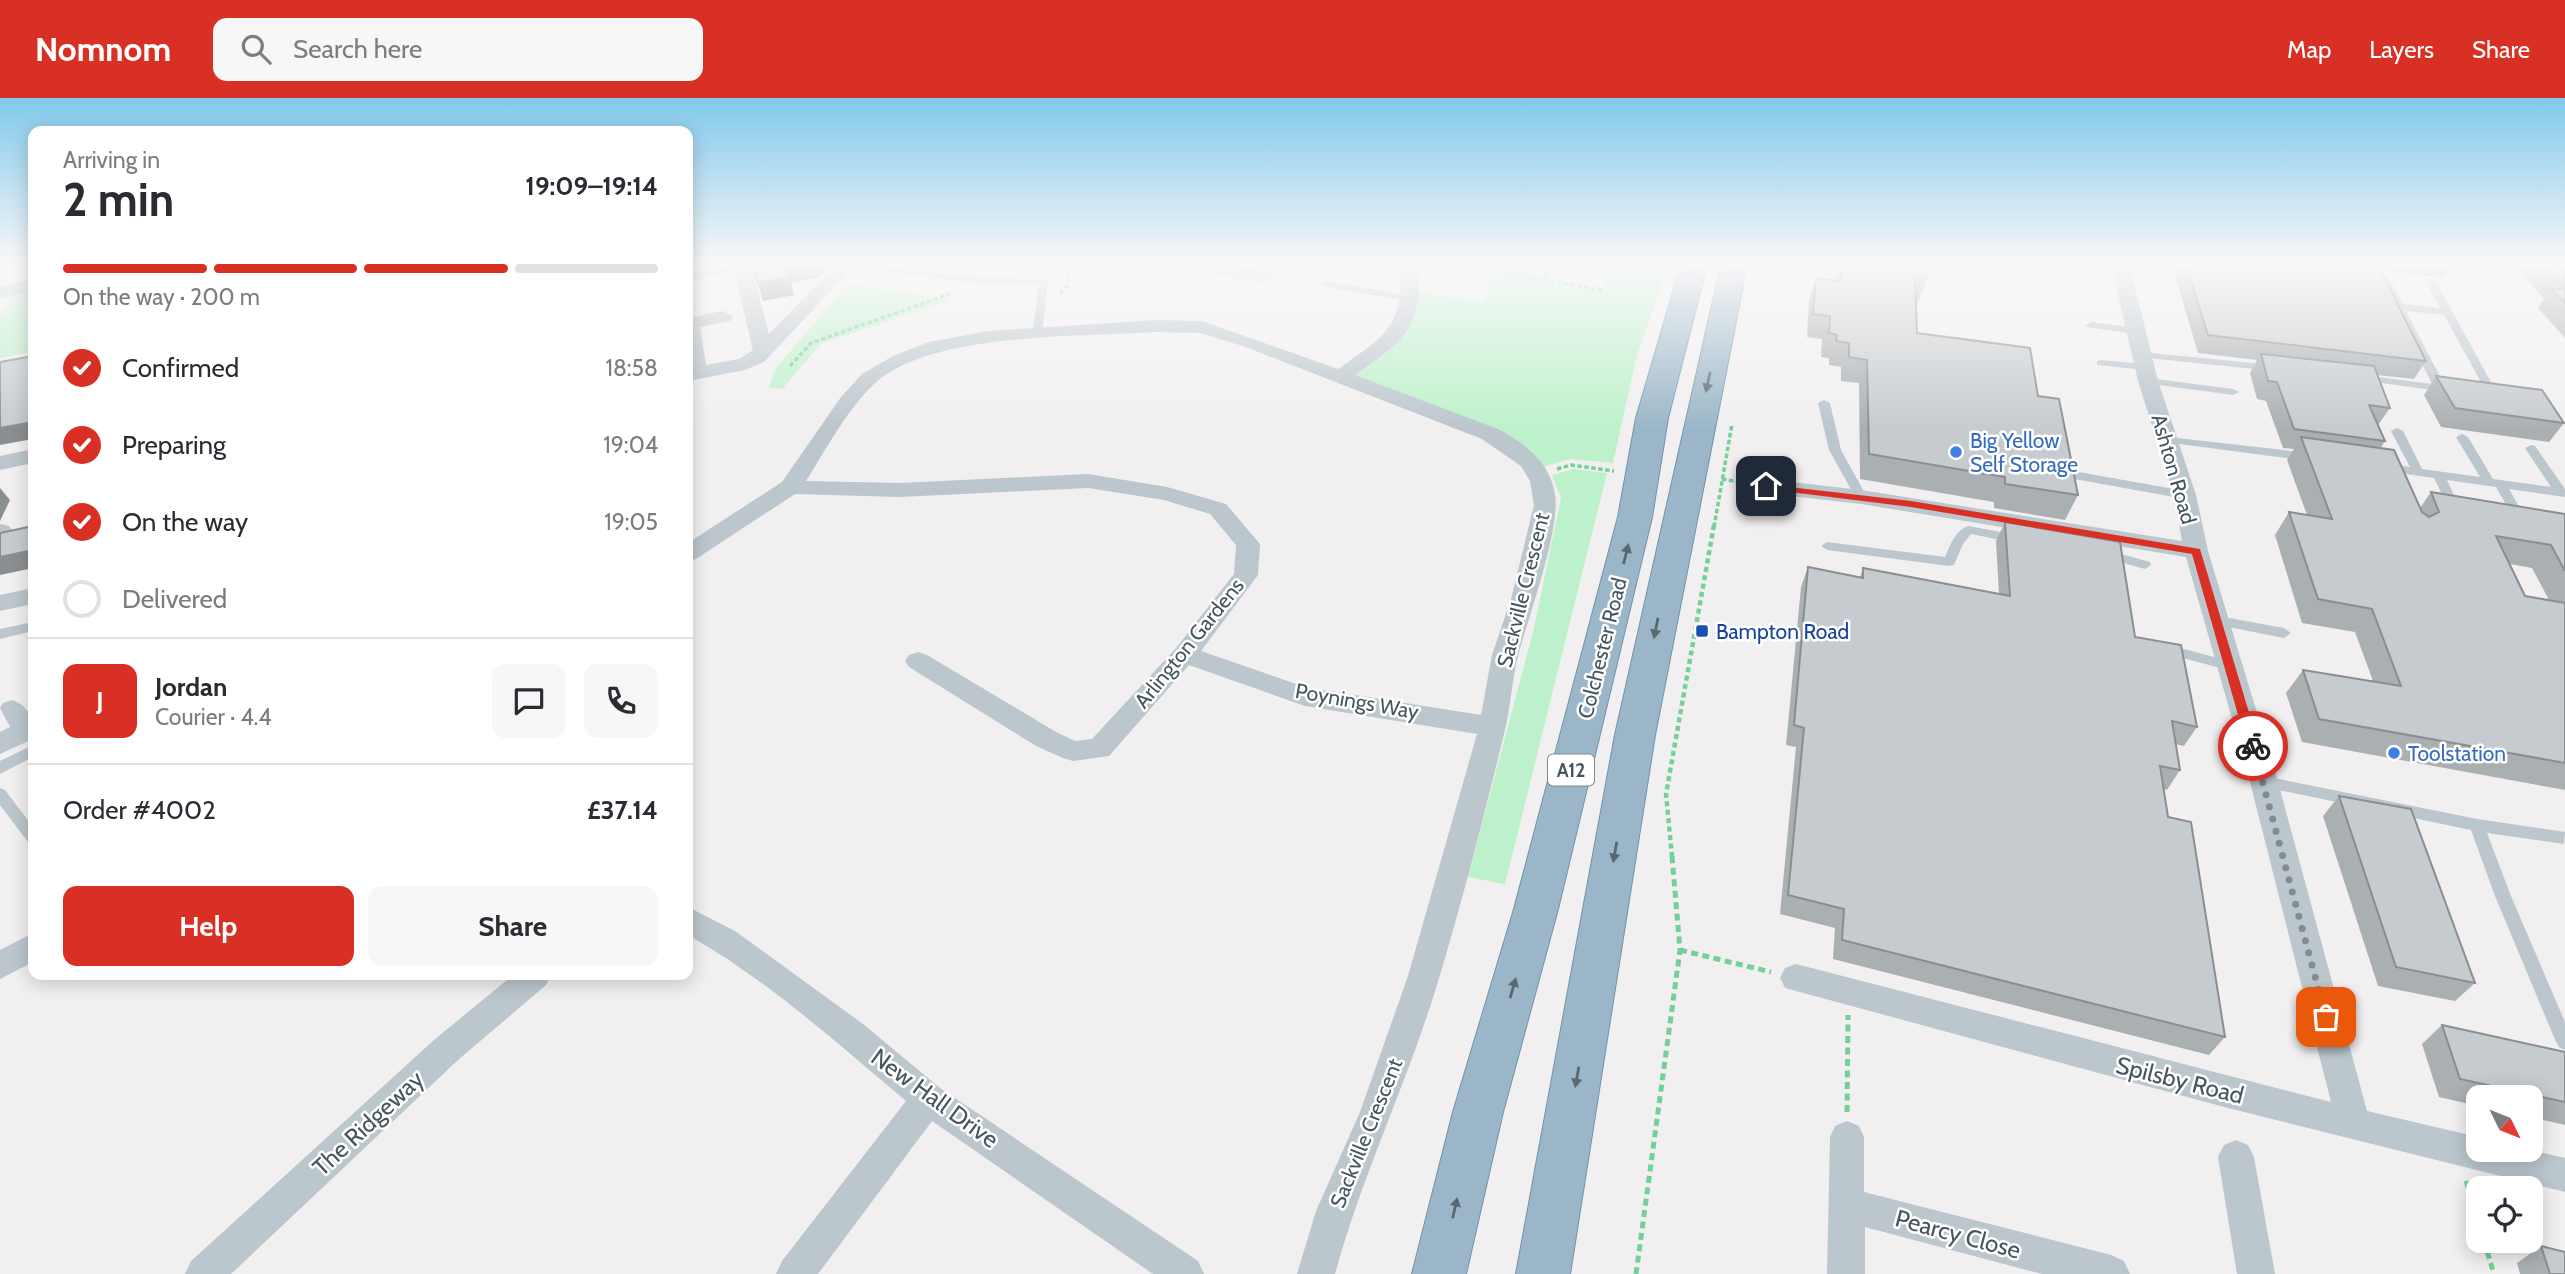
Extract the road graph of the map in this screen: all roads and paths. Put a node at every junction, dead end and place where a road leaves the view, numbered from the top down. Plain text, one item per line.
1 (756, 320) edge
2 (794, 320) edge
3 (877, 320) edge
4 (1039, 320) edge
5 (1406, 320) edge
6 (1680, 320) edge
7 (1722, 320) edge
8 (2134, 320) edge
9 (2407, 320) edge
10 (2452, 320) edge
11 (2091, 325) dead end
12 (1037, 334) junction
13 (764, 352) junction
14 (2143, 359) junction
15 (2101, 363) dead end
16 (790, 366) dead end
17 (2291, 370) edge
18 (693, 374) edge
19 (1339, 377) junction
20 (2351, 377) edge
21 (2450, 389) junction
22 (2233, 393) dead end
23 (1824, 403) dead end
24 (1734, 413) dead end
25 (2397, 432) dead end
26 (2462, 437) dead end
27 (2168, 440) junction
28 (2531, 448) dead end
29 (28, 457) edge
30 (2318, 458) edge
31 (0, 463) edge
32 (2373, 466) edge
33 (1619, 471) dead end
34 (2418, 472) junction
35 (1540, 474) junction
36 (2073, 475) edge
37 (2439, 475) junction
38 (2495, 483) junction
39 (1766, 486) dead end
40 (790, 487) junction
41 (2562, 493) edge
42 (2185, 495) junction
43 (1861, 497) junction
44 (2453, 506) edge
45 (2520, 519) edge
46 (2033, 542) edge
47 (1827, 546) dead end
48 (693, 551) edge
49 (2196, 551) junction
50 (2098, 553) edge
51 (2145, 565) dead end
52 (28, 597) edge
53 (0, 603) edge
54 (2218, 621) junction
55 (28, 628) edge
56 (2284, 632) dead end
57 (0, 634) edge
58 (2159, 647) edge
59 (1185, 654) junction
60 (918, 661) dead end
61 (2228, 665) junction
62 (12, 710) dead end
63 (1492, 728) junction
64 (0, 744) edge
65 (28, 753) edge
66 (0, 768) edge
67 (2264, 782) junction
68 (0, 794) edge
69 (2477, 825) junction
70 (28, 831) edge
71 (2564, 838) edge
72 (693, 923) edge
73 (28, 949) edge
74 (1680, 950) junction
75 (0, 966) edge
76 (1796, 978) joint
77 (529, 980) edge
78 (1848, 993) junction
79 (2565, 1042) edge
80 (928, 1099) junction
81 (2353, 1122) junction
82 (1847, 1137) joint
83 (2457, 1148) junction
84 (2236, 1157) dead end
85 (2565, 1175) edge
86 (2466, 1179) edge
87 (1845, 1204) junction
88 (2488, 1253) edge
89 (204, 1274) edge
90 (794, 1274) edge
91 (1185, 1274) edge
92 (1316, 1274) edge
93 (1439, 1274) edge
94 (1543, 1274) edge
95 (1636, 1274) edge
96 (1846, 1274) edge
97 (2111, 1274) edge
98 (2256, 1274) edge
99 (2494, 1274) edge

1 - 13 street
2 - 13 street
3 - 16 path
4 - 12 lane
5 - 19 street
93 -> 6 highway, Colchester Road / A12
7 -> 94 highway
8 - 14 street, Ashton Road
9 - 21 lane
10 - 21 lane
11 - 14 lane
12 - 19 street
12 - 40 street
13 - 18 street
14 - 15 lane
14 - 17 lane
14 - 22 lane
14 - 27 street, Ashton Road
19 - 35 street
20 - 21 lane
23 - 43 lane
24 - 74 path
25 - 34 lane
26 - 38 lane
27 - 30 lane
27 - 42 street, Ashton Road
28 - 41 lane
29 - 31 street
32 - 34 lane
33 - 35 path
34 - 37 lane
35 - 63 street, Sackville Crescent
36 - 42 lane
37 - 38 lane
37 - 44 lane
38 - 41 lane
38 - 45 lane
39 - 43 street
40 - 48 street
40 - 59 street, Arlington Gardens
42 - 49 street, Ashton Road
43 - 49 street
46 - 47 lane
49 - 54 street, Ashton Road
50 - 51 lane
52 - 53 street
54 - 56 lane
54 - 61 street, Ashton Road
55 - 57 lane
58 - 61 lane
59 - 60 street, Arlington Gardens
59 - 63 street, Poynings Way
61 - 67 street, Ashton Road
62 - 64 street
63 - 92 street, Sackville Crescent
65 - 66 lane
67 - 69 lane
67 - 81 street, Ashton Road
68 - 70 lane
69 - 71 lane
69 - 79 lane
72 - 80 street, New Hall Drive
73 - 75 street
74 - 76 path
74 - 95 path
76 - 78 street, Spilsby Road
77 - 89 street, The Ridgeway
78 - 81 street, Spilsby Road
78 - 82 path
80 - 90 street
80 - 91 street, New Hall Drive
81 - 83 street, Spilsby Road
82 - 87 street
83 - 85 street, Spilsby Road
83 - 86 path
84 - 98 street
87 - 96 street
87 - 97 street, Pearcy Close
88 - 99 path

